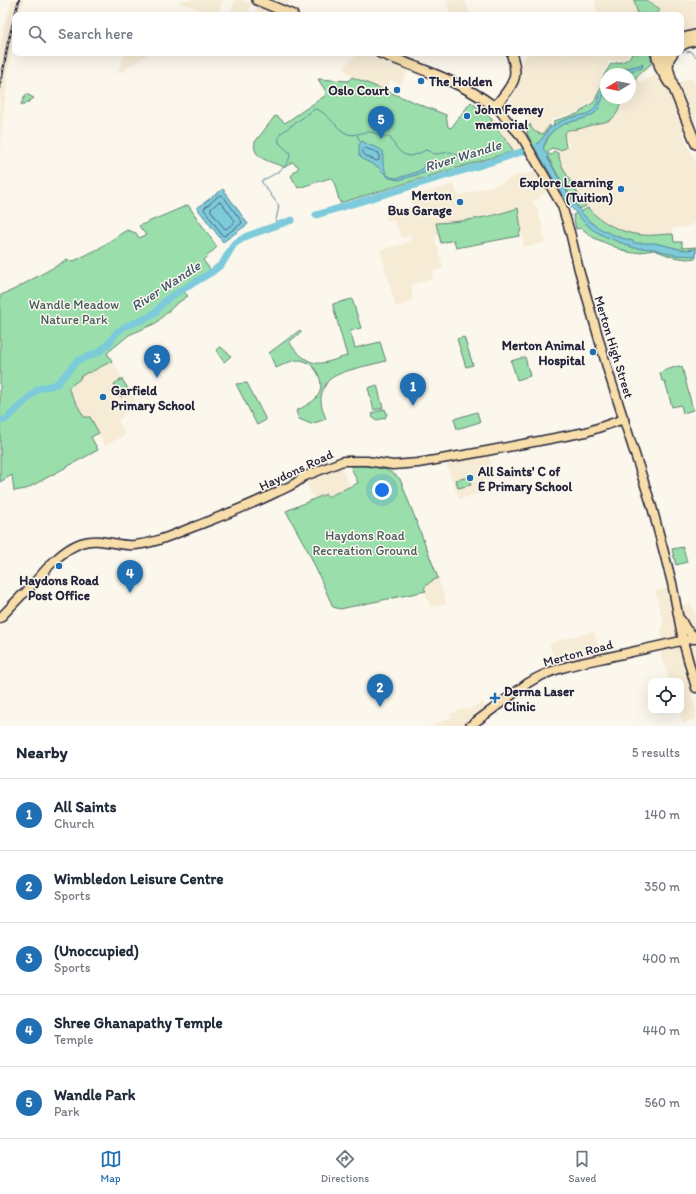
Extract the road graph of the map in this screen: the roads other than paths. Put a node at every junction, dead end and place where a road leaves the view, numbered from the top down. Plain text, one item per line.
1 (257, 0) edge
2 (286, 12) edge
3 (696, 34) edge
4 (696, 41) edge
5 (684, 42) edge
6 (684, 43) edge
7 (387, 56) edge
8 (512, 56) edge
9 (658, 56) edge
10 (664, 56) edge
11 (671, 56) edge
12 (666, 69) junction
13 (495, 105) junction
14 (696, 144) edge
15 (624, 419) junction
16 (678, 614) junction
17 (2, 619) edge
18 (696, 638) edge
19 (683, 641) junction
20 (696, 688) edge
21 (470, 726) edge

1 - 2 highway
3 - 5 main road
4 - 6 main road
7 - 13 highway
8 - 13 highway
9 - 12 highway
10 - 12 highway
11 - 12 highway
12 - 14 highway
13 - 15 main road, Merton High Street
15 - 16 main road, Merton High Street
15 - 17 main road, Haydons Road
16 - 18 main road, Merton High Street
16 - 19 main road, Merton High Street
18 - 19 main road, Merton Road
19 - 20 main road, Merton High Street
19 - 21 main road, Merton Road

